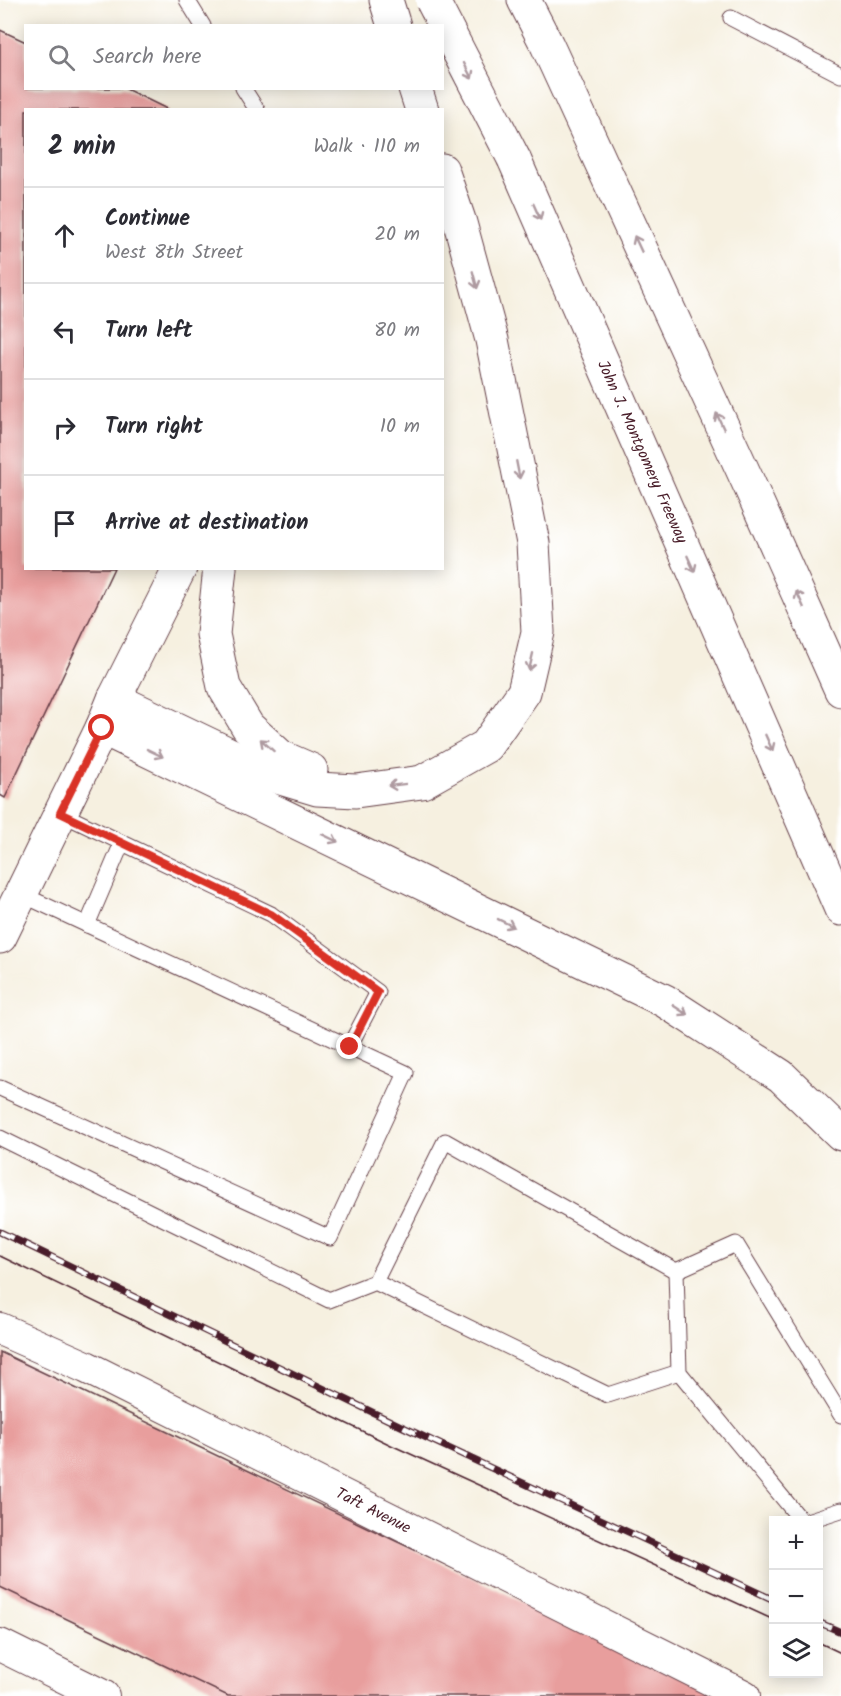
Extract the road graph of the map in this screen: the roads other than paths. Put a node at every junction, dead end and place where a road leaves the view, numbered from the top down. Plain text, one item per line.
1 (187, 0) edge
2 (386, 0) edge
3 (432, 0) edge
4 (453, 0) edge
5 (524, 0) edge
6 (731, 18) dead end
7 (202, 24) edge
8 (393, 24) edge
9 (442, 24) edge
10 (841, 75) edge
11 (244, 90) edge
12 (412, 90) edge
13 (414, 90) edge
14 (256, 108) edge
15 (402, 108) edge
16 (421, 108) edge
17 (444, 177) edge
18 (179, 570) edge
19 (219, 570) edge
20 (820, 643) junction
21 (841, 679) edge
22 (841, 690) edge
23 (108, 713) junction
24 (356, 791) junction
25 (60, 813) junction
26 (122, 843) junction
27 (21, 894) junction
28 (841, 909) edge
29 (87, 925) junction
30 (0, 937) edge
31 (350, 1047) junction
32 (0, 1088) edge
33 (841, 1134) edge
34 (0, 1138) edge
35 (676, 1271) junction
36 (375, 1282) junction
37 (0, 1329) edge
38 (680, 1372) junction
39 (841, 1415) edge
40 (841, 1510) edge
41 (797, 1516) edge
42 (823, 1516) edge
43 (0, 1645) edge
44 (103, 1696) edge
45 (744, 1696) edge

1 - 7 lane
2 - 8 main road
3 -> 28 main road, John J. Montgomery Freeway, bridge
4 - 9 main road
20 -> 5 main road
6 - 10 lane
11 - 14 lane
12 - 15 main road
13 - 16 main road
17 -> 24 main road
18 - 23 main road
24 -> 19 main road
20 - 21 main road
20 - 22 main road
23 - 24 main road
23 - 25 main road
23 -> 33 main road
25 - 26 lane
25 - 27 main road
26 - 29 lane
26 - 31 lane
27 - 29 lane
27 - 30 main road
29 - 31 lane
31 - 32 lane
34 - 36 lane
35 - 36 lane
35 - 38 lane
35 - 39 lane
36 - 38 lane
37 - 45 street, Taft Avenue
38 - 41 lane
40 - 42 lane
43 - 44 street

